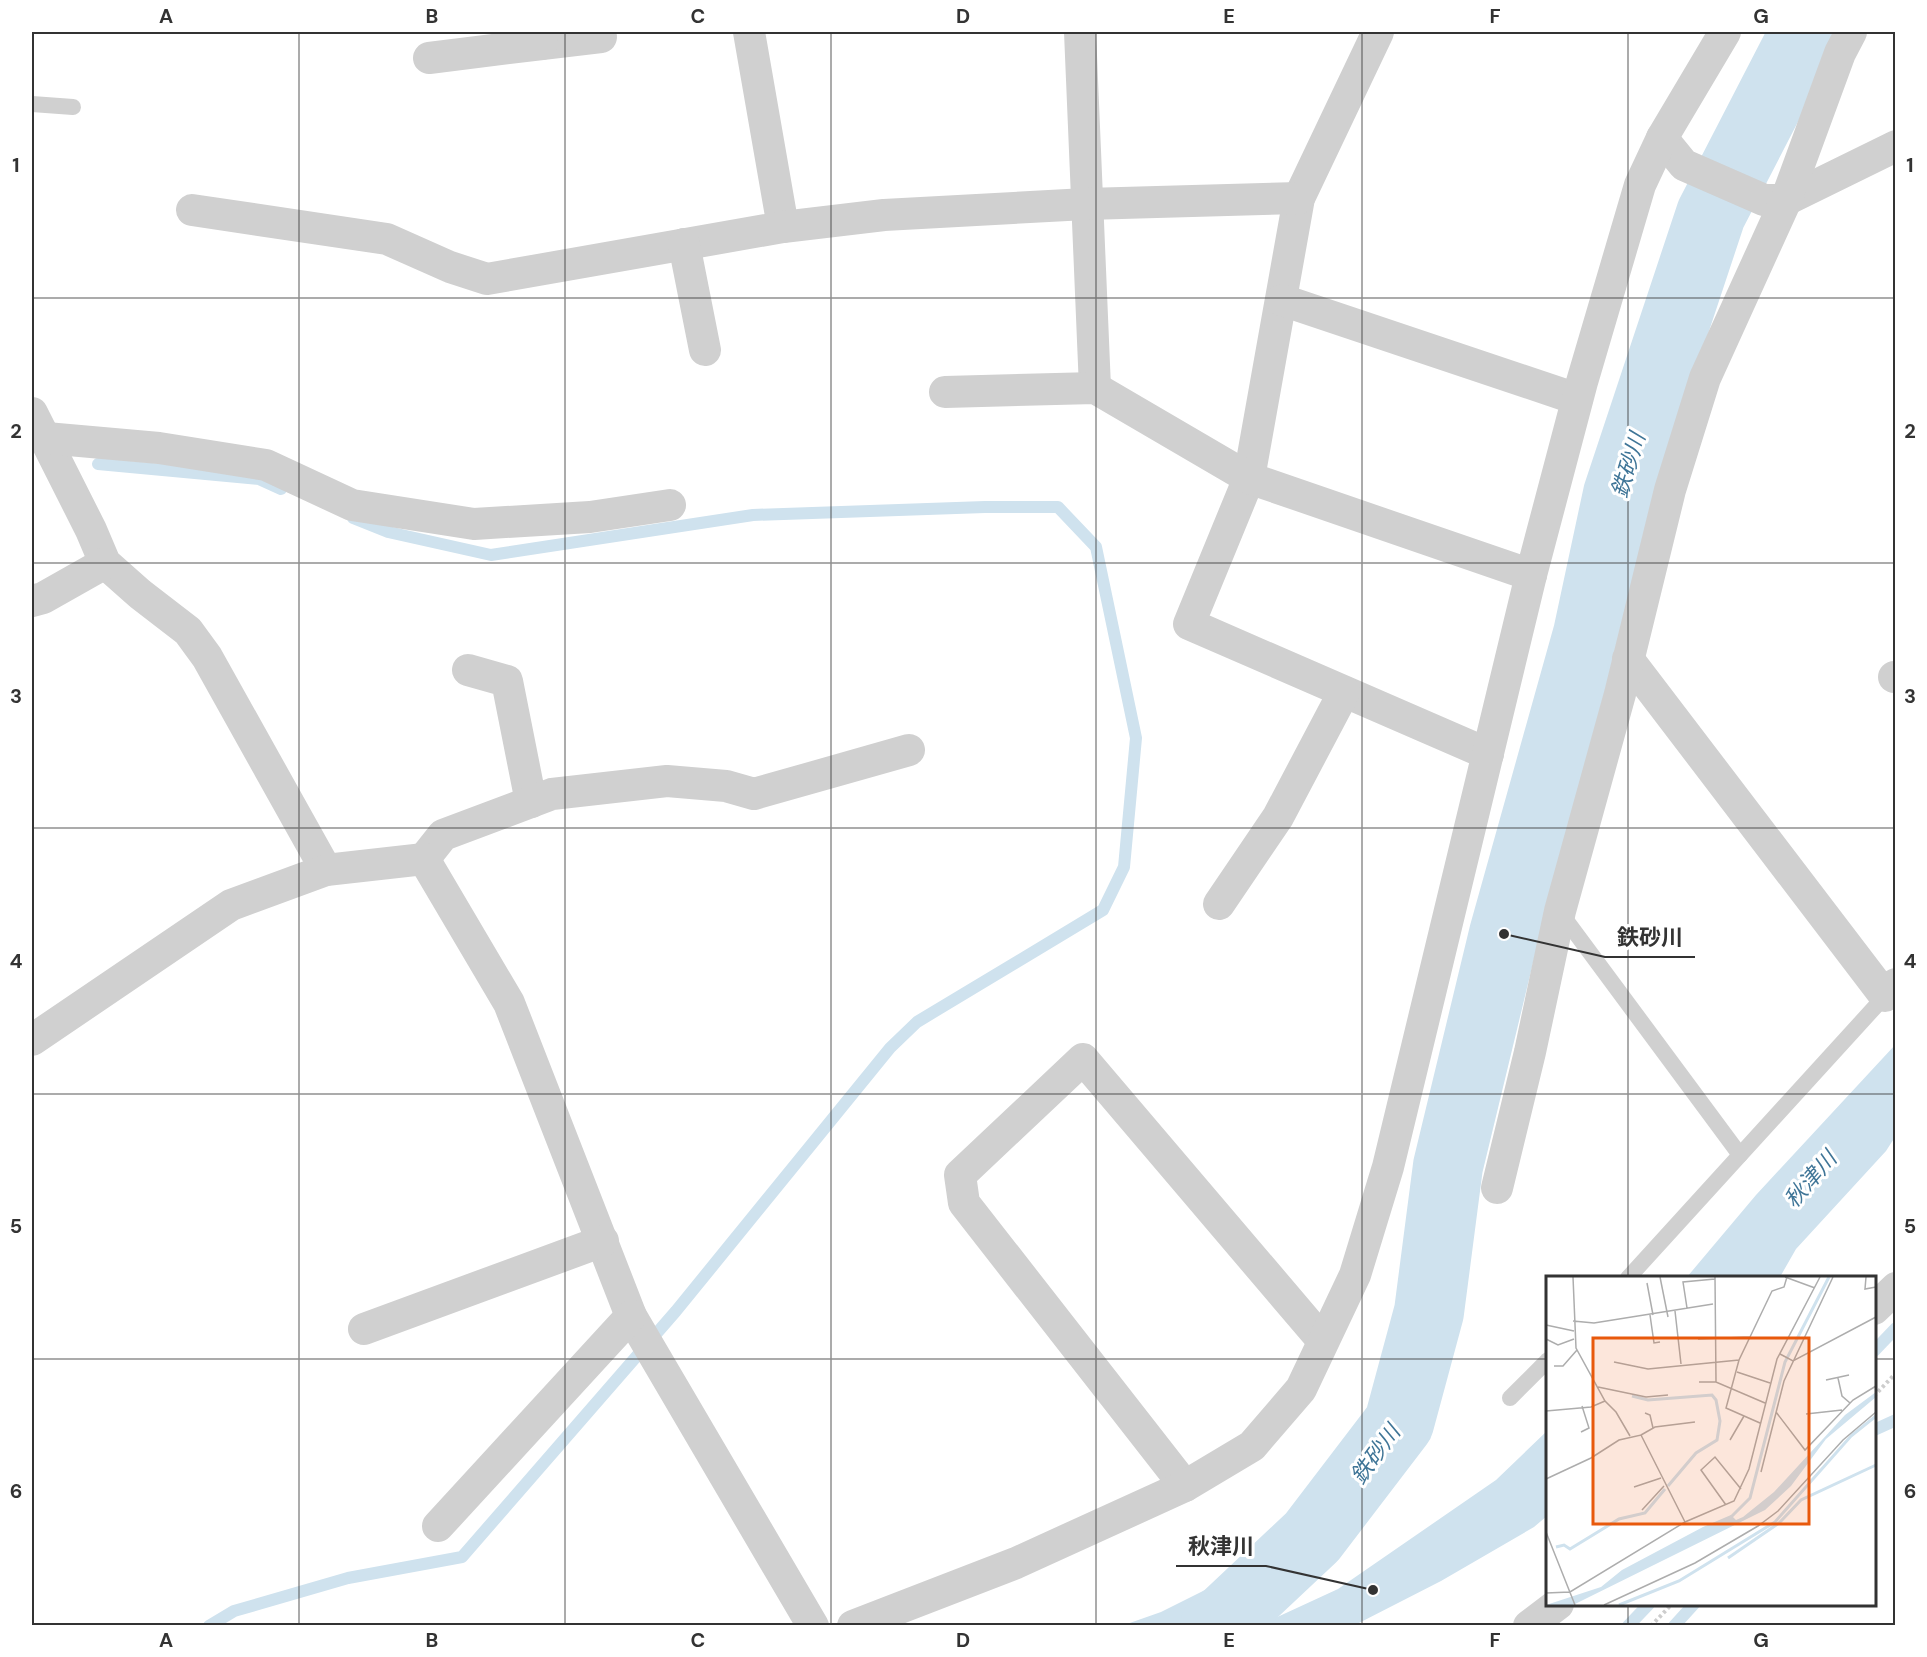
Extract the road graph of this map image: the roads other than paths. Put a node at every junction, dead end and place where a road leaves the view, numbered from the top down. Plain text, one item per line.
1 (749, 32) edge
2 (1080, 32) edge
3 (1378, 32) edge
4 (1725, 32) edge
5 (1851, 32) edge
6 (601, 37) dead end
7 (541, 38) edge
8 (429, 58) dead end
9 (32, 104) edge
10 (73, 107) dead end
11 (1662, 138) junction
12 (1896, 146) edge
13 (1299, 198) junction
14 (1775, 200) junction
15 (1086, 204) junction
16 (192, 210) dead end
17 (783, 227) junction
18 (684, 244) junction
19 (1282, 300) junction
20 (705, 350) dead end
21 (1095, 388) junction
22 (945, 392) dead end
23 (1577, 399) junction
24 (39, 425) edge
25 (1249, 478) junction
26 (670, 505) dead end
27 (105, 563) junction
28 (1531, 574) junction
29 (32, 601) edge
30 (1629, 659) junction
31 (468, 670) dead end
32 (1344, 692) junction
33 (909, 750) dead end
34 (1488, 754) junction
35 (531, 802) junction
36 (424, 859) junction
37 (326, 870) junction
38 (1219, 904) dead end
39 (1560, 912) junction
40 (1890, 990) edge
41 (32, 1040) edge
42 (1740, 1155) junction
43 (1497, 1188) dead end
44 (603, 1241) junction
45 (1630, 1276) edge
46 (1896, 1288) edge
47 (1876, 1308) edge
48 (631, 1316) junction
49 (364, 1329) dead end
50 (1323, 1341) junction
51 (1546, 1362) edge
52 (1510, 1398) dead end
53 (1185, 1486) junction
54 (438, 1526) dead end
55 (1557, 1606) edge
56 (813, 1626) edge
57 (853, 1626) edge
58 (1529, 1626) edge

1 - 17 street
2 - 15 street
3 - 13 street
4 - 11 street
5 - 14 street
6 - 7 street
7 - 8 street
9 - 10 lane
11 - 14 street
11 - 23 street
12 - 14 street
13 - 15 street
13 - 19 street
14 - 30 street
15 - 17 street
15 - 21 street
16 - 18 street
17 - 18 street
18 - 20 street
19 - 23 street
19 - 25 street
21 - 22 street
21 - 25 street
23 - 28 street
24 - 26 street
24 - 27 street
25 - 28 street
25 - 32 street
27 - 29 street
27 - 37 street
28 - 34 street
30 - 39 street
30 - 40 street
31 - 35 street
32 - 34 street
32 - 38 street
33 - 35 street
34 - 50 street
35 - 36 street
36 - 37 street
36 - 44 street
37 - 41 street
39 - 42 lane
39 - 43 street
40 - 42 lane
42 - 45 lane
44 - 48 street
44 - 49 street
46 - 47 street
48 - 54 street
48 - 56 street
50 - 53 street
50 - 53 street
51 - 52 lane
53 - 57 street
55 - 58 street

